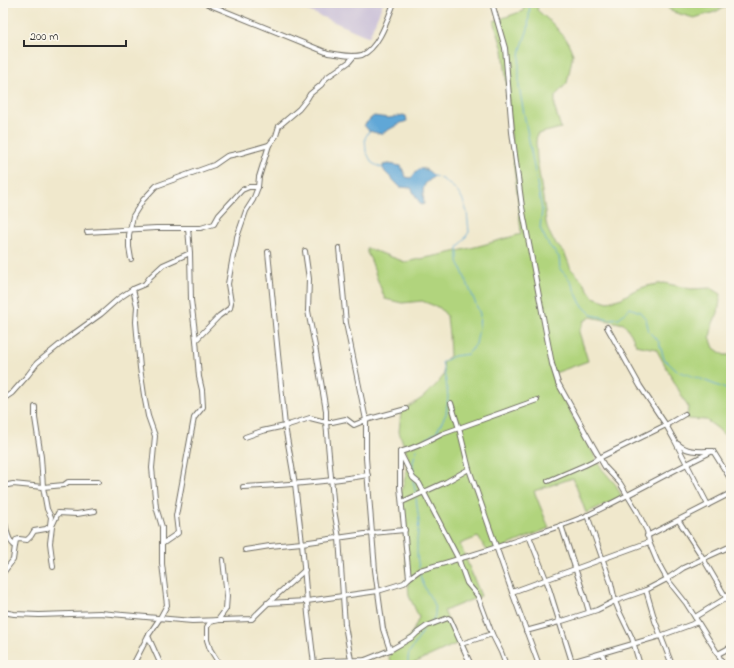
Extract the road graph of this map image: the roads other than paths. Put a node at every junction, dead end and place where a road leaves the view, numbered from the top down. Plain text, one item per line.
1 (205, 3) edge
2 (394, 3) edge
3 (492, 3) edge
4 (354, 56) junction
5 (269, 145) junction
6 (258, 187) junction
7 (188, 228) junction
8 (130, 230) junction
9 (87, 232) dead end
10 (339, 248) dead end
11 (305, 251) dead end
12 (268, 252) dead end
13 (190, 253) junction
14 (131, 259) dead end
15 (134, 289) junction
16 (607, 327) dead end
17 (196, 340) junction
18 (3, 399) edge
19 (537, 400) dead end
20 (451, 402) dead end
21 (35, 407) dead end
22 (406, 409) dead end
23 (685, 414) dead end
24 (366, 420) junction
25 (326, 422) junction
26 (666, 425) junction
27 (285, 426) junction
28 (458, 428) junction
29 (245, 437) dead end
30 (675, 441) junction
31 (713, 451) junction
32 (400, 452) junction
33 (600, 457) junction
34 (686, 464) junction
35 (470, 469) junction
36 (368, 475) junction
37 (731, 480) edge
38 (331, 481) junction
39 (548, 481) dead end
40 (98, 482) dead end
41 (295, 484) junction
42 (3, 486) edge
43 (42, 487) junction
44 (243, 487) dead end
45 (424, 493) junction
46 (731, 493) edge
47 (627, 495) junction
48 (402, 502) junction
49 (708, 505) junction
50 (95, 512) dead end
51 (3, 514) edge
52 (586, 515) junction
53 (679, 521) junction
54 (50, 525) junction
55 (561, 525) junction
56 (405, 530) junction
57 (372, 533) junction
58 (529, 536) junction
59 (648, 536) junction
60 (339, 538) junction
61 (649, 542) junction
62 (302, 543) junction
63 (162, 544) junction
64 (15, 546) junction
65 (731, 546) edge
66 (497, 547) junction
67 (245, 550) dead end
68 (458, 558) junction
69 (602, 558) junction
70 (703, 559) junction
71 (223, 560) dead end
72 (53, 567) dead end
73 (575, 569) junction
74 (304, 570) junction
75 (3, 573) edge
76 (409, 578) junction
77 (546, 579) junction
78 (667, 579) junction
79 (646, 590) junction
80 (378, 592) junction
81 (512, 592) junction
82 (343, 596) junction
83 (731, 596) edge
84 (726, 598) junction
85 (307, 601) junction
86 (615, 601) junction
87 (267, 603) junction
88 (731, 606) edge
89 (3, 612) edge
90 (589, 612) junction
91 (694, 617) junction
92 (160, 618) junction
93 (218, 620) junction
94 (559, 622) junction
95 (698, 622) junction
96 (526, 631) junction
97 (492, 634) junction
98 (148, 636) junction
99 (660, 636) junction
100 (461, 644) junction
101 (634, 644) junction
102 (731, 647) edge
103 (390, 650) junction
104 (602, 654) junction
105 (718, 654) junction
106 (351, 660) junction
107 (365, 660) junction
108 (572, 662) junction
109 (721, 664) edge
110 (133, 665) edge
111 (161, 665) edge
112 (220, 665) edge
113 (312, 665) edge
114 (356, 665) edge
115 (471, 665) edge
116 (506, 665) edge
117 (539, 665) edge
118 (562, 665) edge
119 (607, 665) edge
120 (640, 665) edge
121 (672, 665) edge

1 - 4 street
2 - 4 street
3 - 33 street
4 - 5 street
5 - 6 street
5 - 8 street
6 - 7 street
6 - 17 street
7 - 8 street
7 - 13 street
8 - 9 street
8 - 14 street
10 - 24 street
11 - 25 street
12 - 27 street
13 - 15 street
13 - 17 street
15 - 18 street
15 - 63 street
16 - 26 street
17 - 63 street
19 - 28 street
20 - 28 street
21 - 43 street
22 - 24 street
23 - 26 street
24 - 25 street
24 - 36 street
25 - 27 street
25 - 38 street
26 - 30 street
26 - 33 street
27 - 29 street
27 - 41 street
28 - 32 street
28 - 35 street
30 - 31 street
30 - 34 street
31 - 34 street
31 - 37 street
32 - 45 street
32 - 48 street
33 - 39 street
33 - 47 street
34 - 47 street
34 - 49 street
35 - 45 street
35 - 66 street
36 - 38 street
36 - 57 street
38 - 41 street
38 - 60 street
40 - 43 street
41 - 44 street
41 - 62 street
42 - 43 street
43 - 54 street
45 - 48 street
45 - 68 street
46 - 49 street
47 - 52 street
47 - 59 street
48 - 56 street
49 - 53 street
50 - 54 street
51 - 64 street
52 - 55 street
52 - 69 street
53 - 59 street
53 - 70 street
54 - 64 street
54 - 72 street
55 - 58 street
55 - 73 street
56 - 57 street
56 - 76 street
57 - 60 street
57 - 80 street
58 - 66 street
58 - 77 street
59 - 61 street
60 - 62 street
60 - 82 street
61 - 69 street
61 - 78 street
62 - 67 street
62 - 74 street
63 - 92 street
64 - 75 street
65 - 70 street
66 - 68 street
66 - 81 street
68 - 76 street
68 - 97 street
69 - 73 street
69 - 86 street
70 - 78 street
70 - 84 street
71 - 93 street
73 - 77 street
73 - 90 street
74 - 85 street
74 - 87 street
76 - 80 street
77 - 81 street
77 - 94 street
78 - 79 street
78 - 91 street
79 - 86 street
79 - 99 street
80 - 82 street
80 - 103 street
81 - 96 street
82 - 85 street
82 - 106 street
83 - 84 street
84 - 88 street
84 - 91 street
85 - 87 street
85 - 113 street
86 - 90 street
86 - 101 street
87 - 93 street
89 - 92 street
90 - 94 street
91 - 95 street
92 - 93 street
92 - 98 street
93 - 112 street
94 - 96 street
94 - 108 street
95 - 99 street
95 - 105 street
96 - 117 street
97 - 100 street
97 - 116 street
98 - 110 street
98 - 111 street
99 - 101 street
99 - 121 street
100 - 103 street
100 - 115 street
101 - 104 street
101 - 120 street
102 - 105 street
103 - 107 street
104 - 108 street
104 - 119 street
105 - 109 street
106 - 107 street
106 - 113 street
107 - 114 street
108 - 118 street

